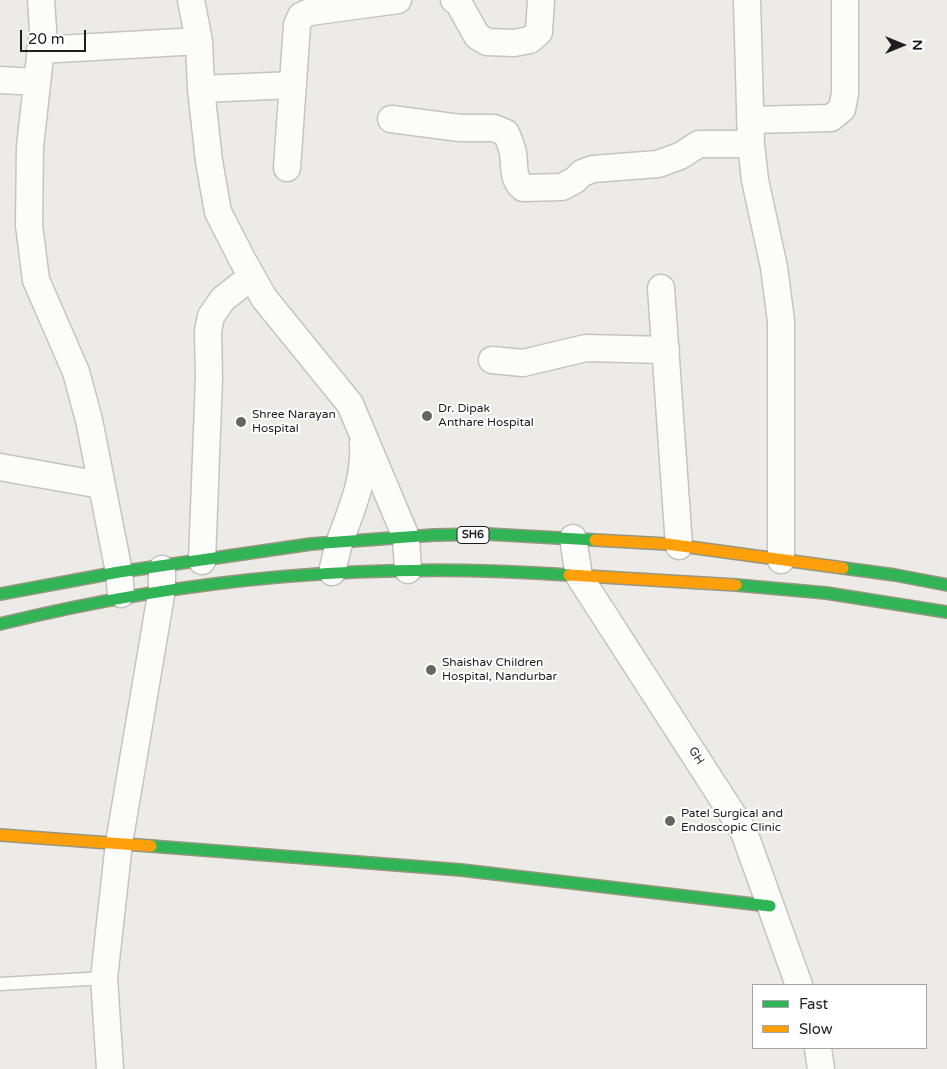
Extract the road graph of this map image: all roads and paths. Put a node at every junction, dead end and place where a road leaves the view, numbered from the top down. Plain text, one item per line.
1 (41, 0) edge
2 (191, 0) edge
3 (398, 0) edge
4 (454, 0) edge
5 (542, 0) edge
6 (747, 0) edge
7 (845, 0) edge
8 (199, 41) junction
9 (40, 50) junction
10 (0, 80) edge
11 (37, 82) junction
12 (293, 85) junction
13 (201, 89) junction
14 (391, 119) dead end
15 (751, 132) junction
16 (287, 168) dead end
17 (251, 277) junction
18 (661, 288) dead end
19 (666, 350) junction
20 (492, 360) dead end
21 (362, 432) junction
22 (0, 467) edge
23 (101, 486) junction
24 (406, 537) junction
25 (573, 538) junction
26 (339, 543) junction
27 (679, 546) junction
28 (781, 560) junction
29 (202, 561) junction
30 (408, 570) junction
31 (332, 572) junction
32 (579, 576) junction
33 (162, 577) junction
34 (120, 585) junction
35 (947, 585) edge
36 (0, 594) edge
37 (947, 612) edge
38 (0, 624) edge
39 (0, 835) edge
40 (119, 843) junction
41 (770, 906) junction
42 (104, 978) junction
43 (0, 984) edge
44 (799, 984) edge
45 (818, 1049) edge
46 (110, 1069) edge
47 (821, 1069) edge

1 - 9 street
2 - 8 street
3 - 12 street
4 - 5 street
6 - 15 street
7 - 15 street
8 - 9 street
8 - 13 street
9 - 11 street
10 - 11 street
11 - 23 street
12 - 13 street
12 - 16 street
13 - 17 street
14 - 15 street
15 - 28 street
17 - 21 street
17 - 29 street
18 - 19 street
19 - 20 street
19 - 27 street
21 - 24 street
21 - 26 street
22 - 23 street
23 - 34 street
24 - 25 main road, SH6
24 - 26 main road, SH6
24 - 30 street
25 - 27 main road, SH6
25 - 32 street, GH
26 - 29 main road, SH6
26 - 31 street
27 - 28 main road, SH6
28 - 35 main road, SH6
29 - 33 main road, SH6
30 - 31 main road, SH6
30 - 32 main road, SH6
31 - 33 main road, SH6
32 - 37 main road, SH6
32 - 41 street, GH
33 - 34 main road, SH6
33 - 34 main road, SH6
33 - 40 street
34 - 36 main road, SH6
34 - 38 main road, SH6
39 - 40 main road
40 - 41 main road
40 - 42 street
41 - 44 street, GH
42 - 43 lane
42 - 46 street
45 - 47 street

